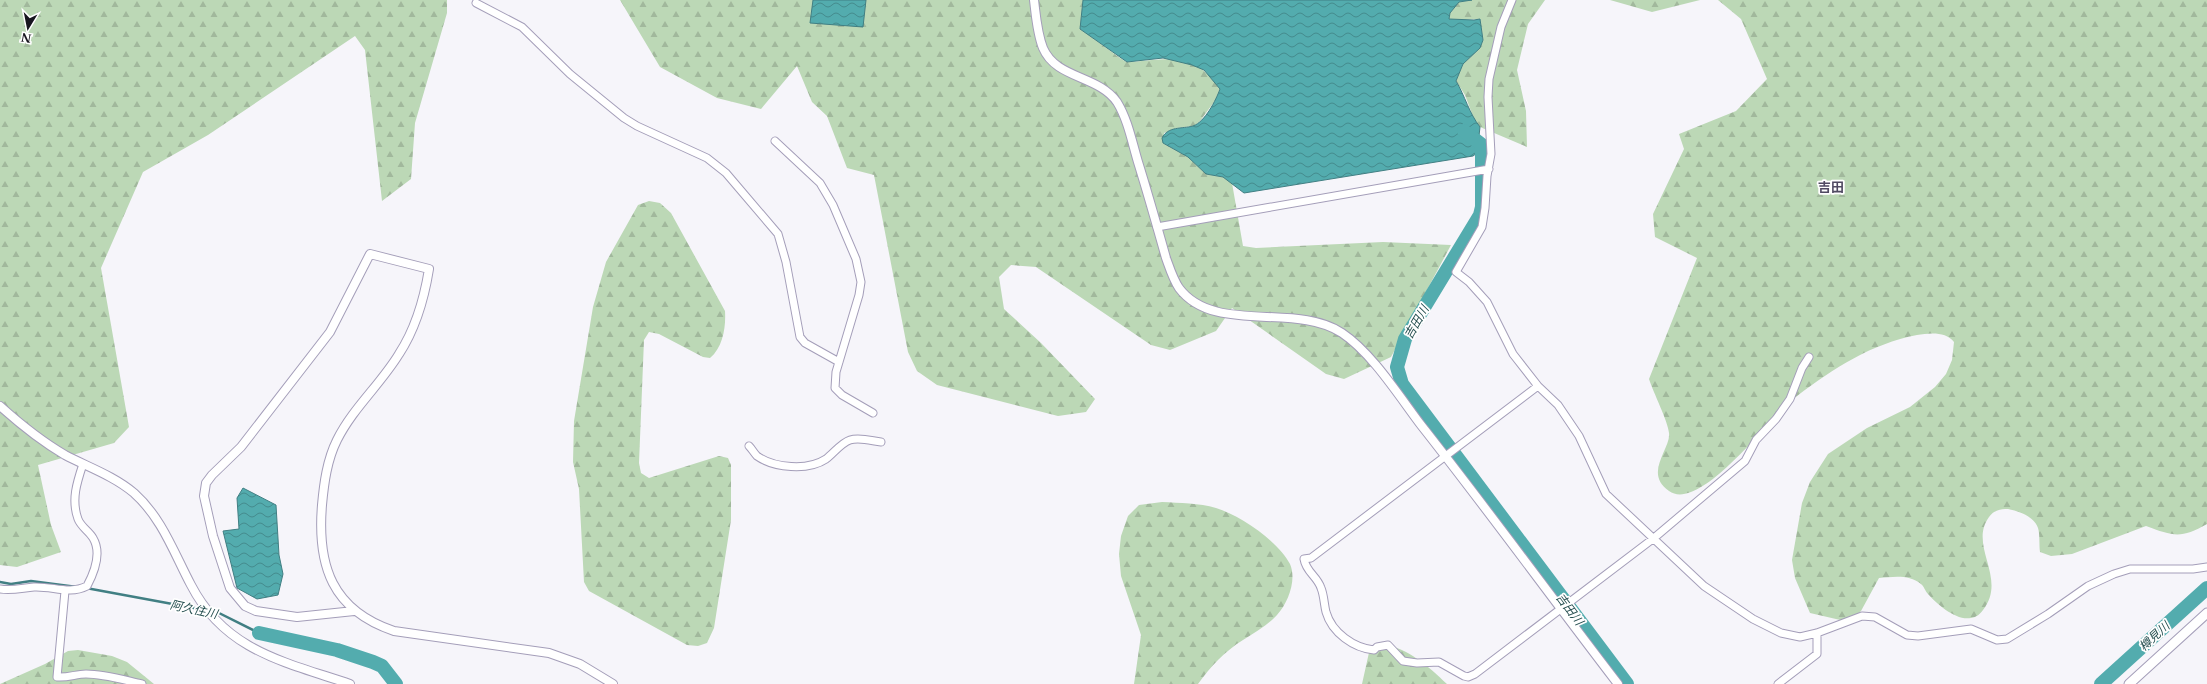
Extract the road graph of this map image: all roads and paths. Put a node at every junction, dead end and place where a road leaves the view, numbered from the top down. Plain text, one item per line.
1 (1034, 0) edge
2 (1512, 0) edge
3 (476, 3) dead end
4 (775, 141) dead end
5 (1490, 169) junction
6 (1157, 227) junction
7 (1809, 357) dead end
8 (839, 362) junction
9 (1538, 386) junction
10 (0, 406) edge
11 (873, 414) dead end
12 (881, 442) dead end
13 (749, 446) dead end
14 (1447, 457) junction
15 (82, 464) junction
16 (1654, 538) junction
17 (2207, 567) edge
18 (0, 589) edge
19 (65, 592) junction
20 (1560, 609) junction
21 (354, 611) junction
22 (2207, 613) edge
23 (1817, 633) junction
24 (142, 684) edge
25 (350, 684) edge
26 (614, 684) edge
27 (1618, 684) edge
28 (1778, 684) edge
29 (2129, 684) edge

1 - 6 street
2 - 5 street
3 - 8 street
4 - 8 street
5 - 6 street
5 - 9 street
6 - 14 street
7 - 16 street
8 - 11 street
9 - 14 street
9 - 16 street
10 - 15 street
12 - 13 street
14 - 20 street
14 - 20 street
15 - 19 street
15 - 25 street
16 - 20 street
16 - 23 street
17 - 23 street
18 - 19 street
19 - 24 street
20 - 27 street
21 - 21 street
21 - 26 street
22 - 29 main road
23 - 28 street

